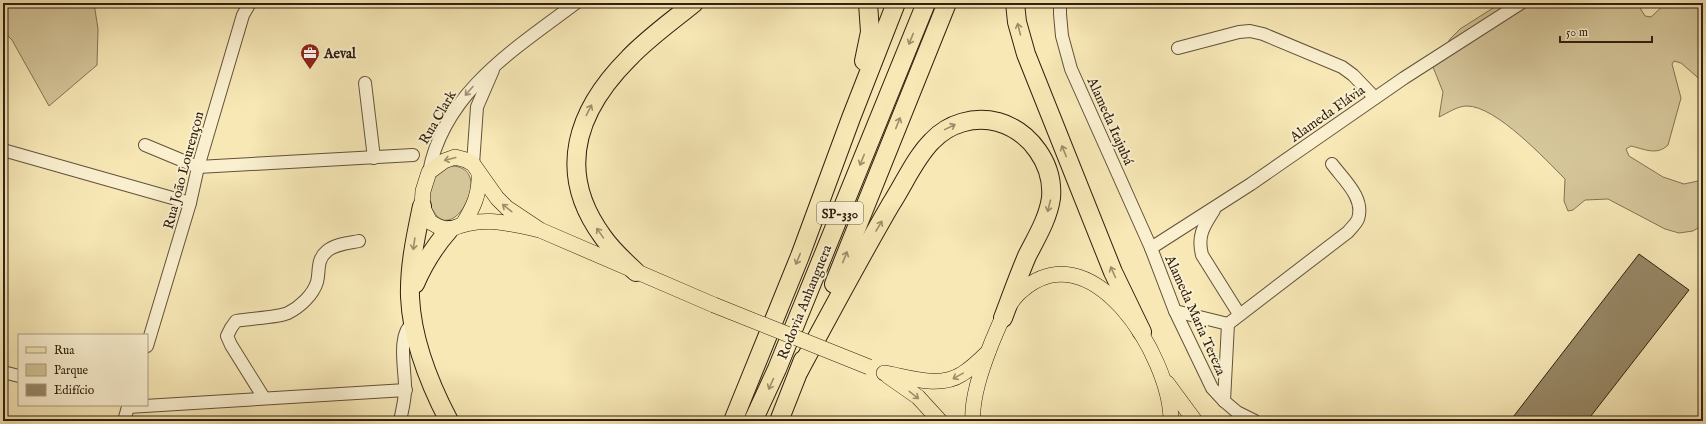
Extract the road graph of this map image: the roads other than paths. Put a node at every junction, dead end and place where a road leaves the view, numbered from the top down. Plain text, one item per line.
1 (250, 3) edge
2 (576, 3) edge
3 (694, 3) edge
4 (868, 3) edge
5 (896, 3) edge
6 (926, 3) edge
7 (947, 3) edge
8 (1015, 3) edge
9 (1060, 3) edge
10 (1521, 3) edge
11 (1178, 48) dead end
12 (496, 64) junction
13 (365, 83) dead end
14 (1376, 98) junction
15 (851, 118) junction
16 (145, 145) dead end
17 (3, 150) edge
18 (413, 155) dead end
19 (374, 158) junction
20 (1332, 164) dead end
21 (198, 167) junction
22 (476, 169) junction
23 (429, 172) junction
24 (190, 203) junction
25 (422, 206) junction
26 (1215, 208) junction
27 (456, 227) junction
28 (540, 230) junction
29 (359, 241) dead end
30 (1151, 248) junction
31 (636, 272) junction
32 (410, 296) junction
33 (1175, 311) junction
34 (1239, 314) junction
35 (1002, 318) junction
36 (413, 323) junction
37 (1228, 324) junction
38 (1142, 332) junction
39 (148, 343) edge
40 (988, 351) junction
41 (799, 371) junction
42 (3, 372) edge
43 (884, 373) junction
44 (18, 376) edge
45 (1162, 376) junction
46 (406, 390) junction
47 (264, 398) junction
48 (1224, 401) junction
49 (148, 405) edge
50 (126, 406) edge
51 (124, 421) edge
52 (400, 421) edge
53 (449, 421) edge
54 (732, 421) edge
55 (753, 421) edge
56 (779, 421) edge
57 (940, 421) edge
58 (973, 421) edge
59 (1171, 421) edge
60 (1195, 421) edge
61 (1255, 421) edge

1 - 21 street, Rua João Lourençon
2 - 12 street, Rua Clark
31 -> 3 highway
4 - 15 highway
5 - 15 highway
6 -> 55 highway, Rodovia Anhanguera / SP-330
41 -> 7 highway, Rodovia Anhanguera / SP-330
38 -> 8 highway
9 - 30 street, Alameda Itajubá
10 - 14 street, Alameda Flávia
11 - 14 street
12 - 22 street, Rua Clark
12 -> 23 street, Rua Clark
13 - 19 street
14 - 26 street, Alameda Flávia
15 -> 54 highway
16 - 21 street
17 - 24 street
18 - 19 street
19 - 21 street
20 - 34 street
21 - 24 street, Rua João Lourençon
22 -> 23 main road
22 - 27 main road
28 -> 22 main road
23 - 25 main road
24 - 39 street, Rua João Lourençon
25 - 27 main road
25 -> 32 highway
26 - 30 street, Alameda Flávia
26 - 34 street
27 - 28 main road
27 - 32 highway
28 - 31 main road
29 - 47 street
30 - 33 street, Alameda Maria Tereza
31 - 43 main road, bridge
32 - 36 highway
33 - 37 street
33 - 48 street, Alameda Maria Tereza
34 - 37 street
35 - 38 main road
35 - 40 main road
41 -> 35 highway
36 - 46 street
36 - 53 highway
37 - 48 street
38 - 45 main road
40 -> 43 main road
40 - 58 main road
41 - 56 highway, Rodovia Anhanguera / SP-330
42 - 44 street
43 -> 57 main road
45 - 59 main road
45 - 60 main road
46 - 47 street
46 - 52 street
47 - 49 street
48 - 61 street, Alameda Maria Tereza
50 - 51 street

